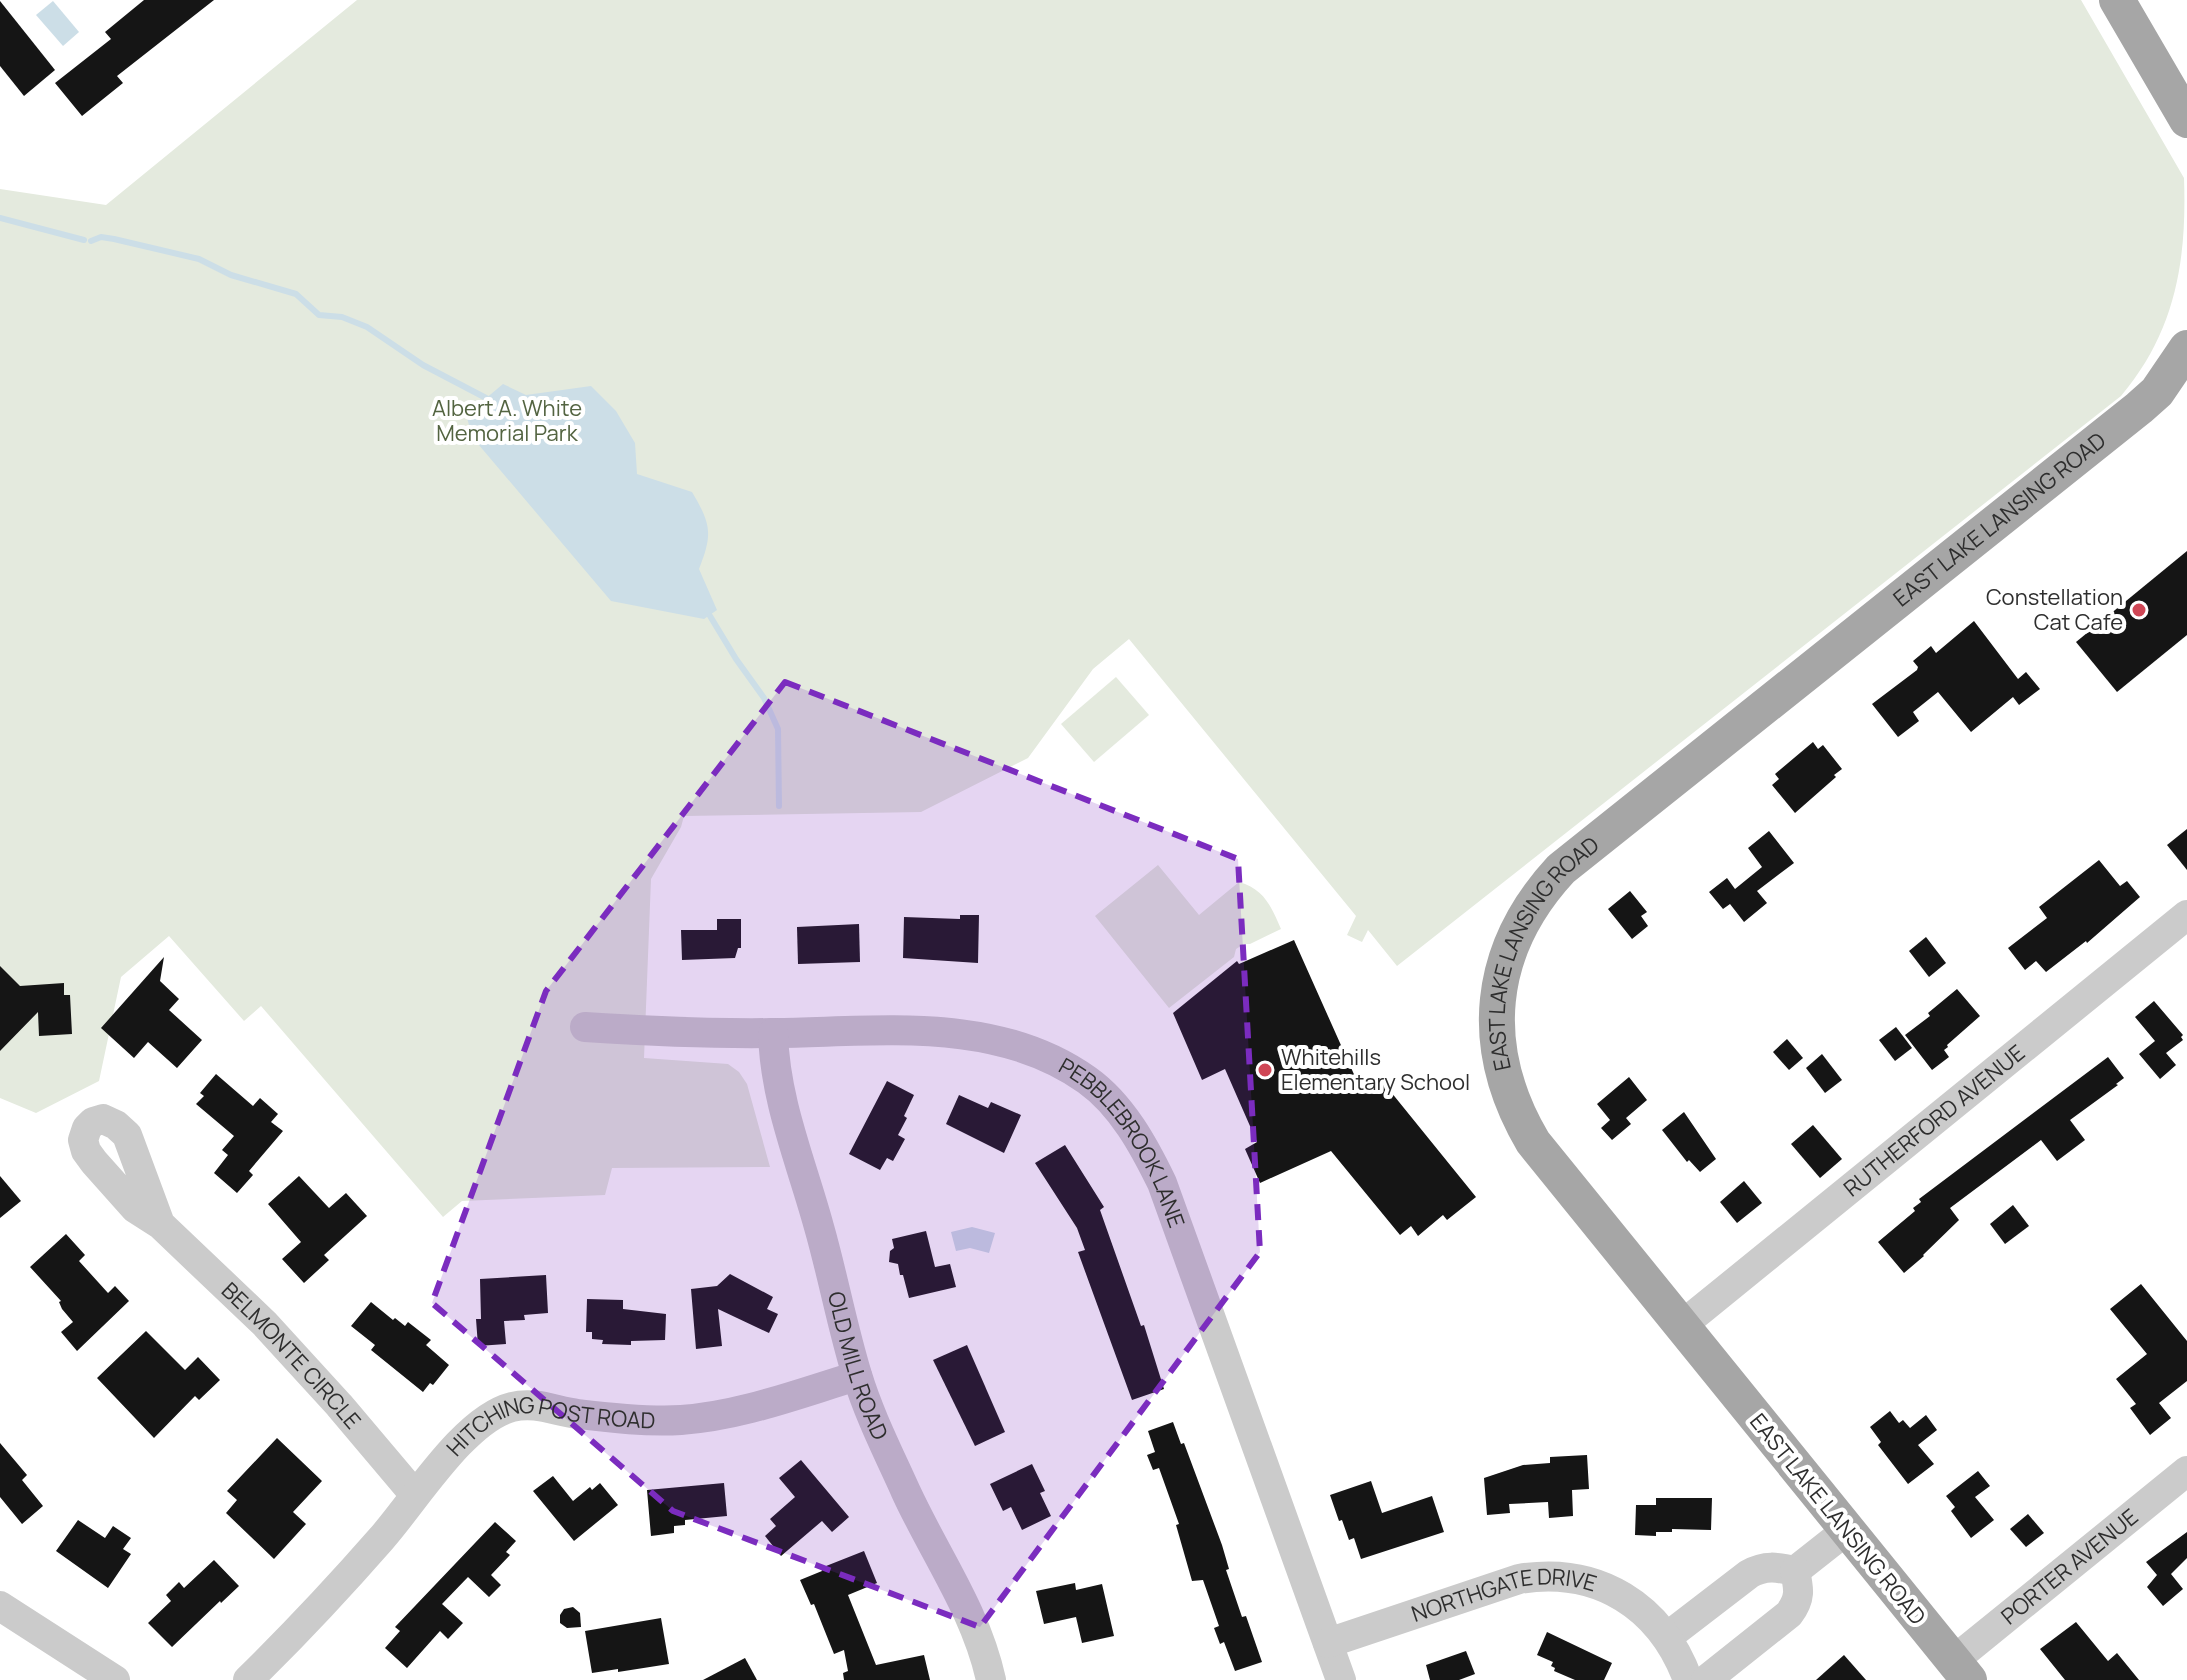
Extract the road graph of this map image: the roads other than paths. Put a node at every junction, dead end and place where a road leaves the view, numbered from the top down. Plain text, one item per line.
1 (2117, 0) edge
2 (2187, 120) edge
3 (2187, 348) edge
4 (2187, 915) edge
5 (585, 1027) dead end
6 (773, 1033) junction
7 (160, 1224) dead end
8 (1681, 1326) junction
9 (857, 1376) junction
10 (2187, 1471) edge
11 (415, 1495) junction
12 (1847, 1530) junction
13 (1795, 1571) junction
14 (0, 1606) edge
15 (1667, 1637) junction
16 (1328, 1643) junction
17 (1961, 1670) edge
18 (115, 1680) edge
19 (248, 1680) edge
20 (991, 1680) edge
21 (1341, 1680) edge
22 (1688, 1680) edge
23 (1706, 1680) edge

1 - 2 main road
3 - 8 main road, EAST LAKE LANSING ROAD
4 - 8 street, RUTHERFORD AVENUE
5 - 6 street, PEBBLEBROOK LANE
6 - 9 street, OLD MILL ROAD
6 - 16 street, PEBBLEBROOK LANE
7 - 11 street, BELMONTE CIRCLE
8 - 12 main road, EAST LAKE LANSING ROAD
9 - 11 street, HITCHING POST ROAD
9 - 20 street, OLD MILL ROAD
10 - 17 street, PORTER AVENUE
11 - 19 street, HITCHING POST ROAD
12 - 13 street
12 - 17 main road, EAST LAKE LANSING ROAD
13 - 15 street
13 - 23 street
14 - 18 street
15 - 16 street, NORTHGATE DRIVE
15 - 22 street, NORTHGATE DRIVE
16 - 21 street, PEBBLEBROOK LANE

